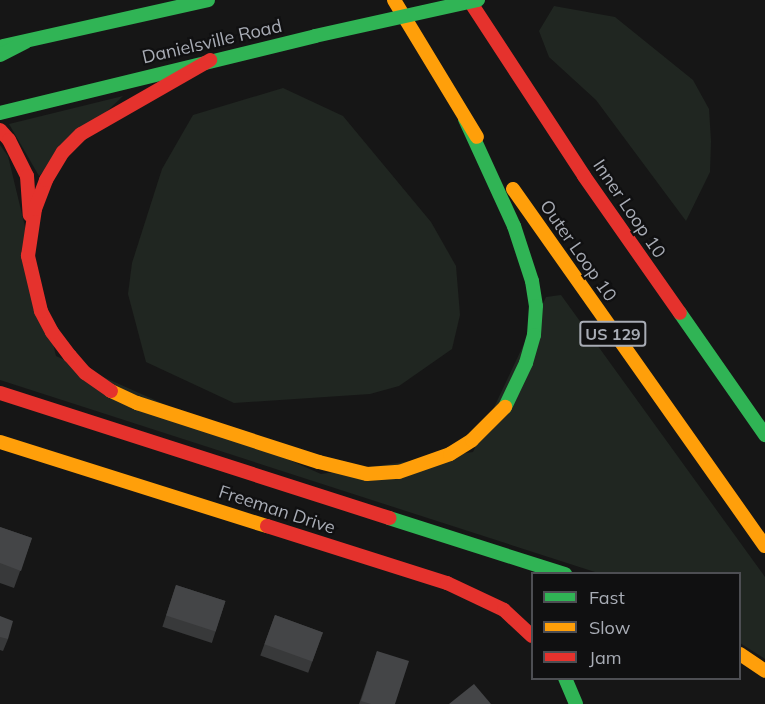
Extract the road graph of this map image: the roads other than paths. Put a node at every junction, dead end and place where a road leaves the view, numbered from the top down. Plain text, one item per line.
1 (208, 0) edge
2 (394, 0) edge
3 (469, 0) edge
4 (477, 0) edge
5 (26, 42) junction
6 (0, 47) edge
7 (0, 55) edge
8 (210, 60) junction
9 (0, 113) edge
10 (465, 119) junction
11 (0, 130) edge
12 (31, 229) junction
13 (0, 393) edge
14 (765, 435) edge
15 (0, 442) edge
16 (765, 546) edge
17 (562, 572) edge
18 (531, 635) edge
19 (741, 655) edge
20 (765, 671) edge
21 (566, 680) edge
22 (574, 698) edge

1 - 5 main road
2 - 10 main road, Outer Loop 10 / US 129
3 - 14 main road, Inner Loop 10
4 - 8 main road, Danielsville Road, bridge
5 - 6 main road
5 - 7 main road
8 - 9 main road, Danielsville Road
8 - 12 main road
10 - 12 main road
10 - 16 main road, Outer Loop 10 / US 129
11 - 12 main road
13 - 17 main road
15 - 18 main road, Freeman Drive
19 - 20 main road
21 - 22 main road

